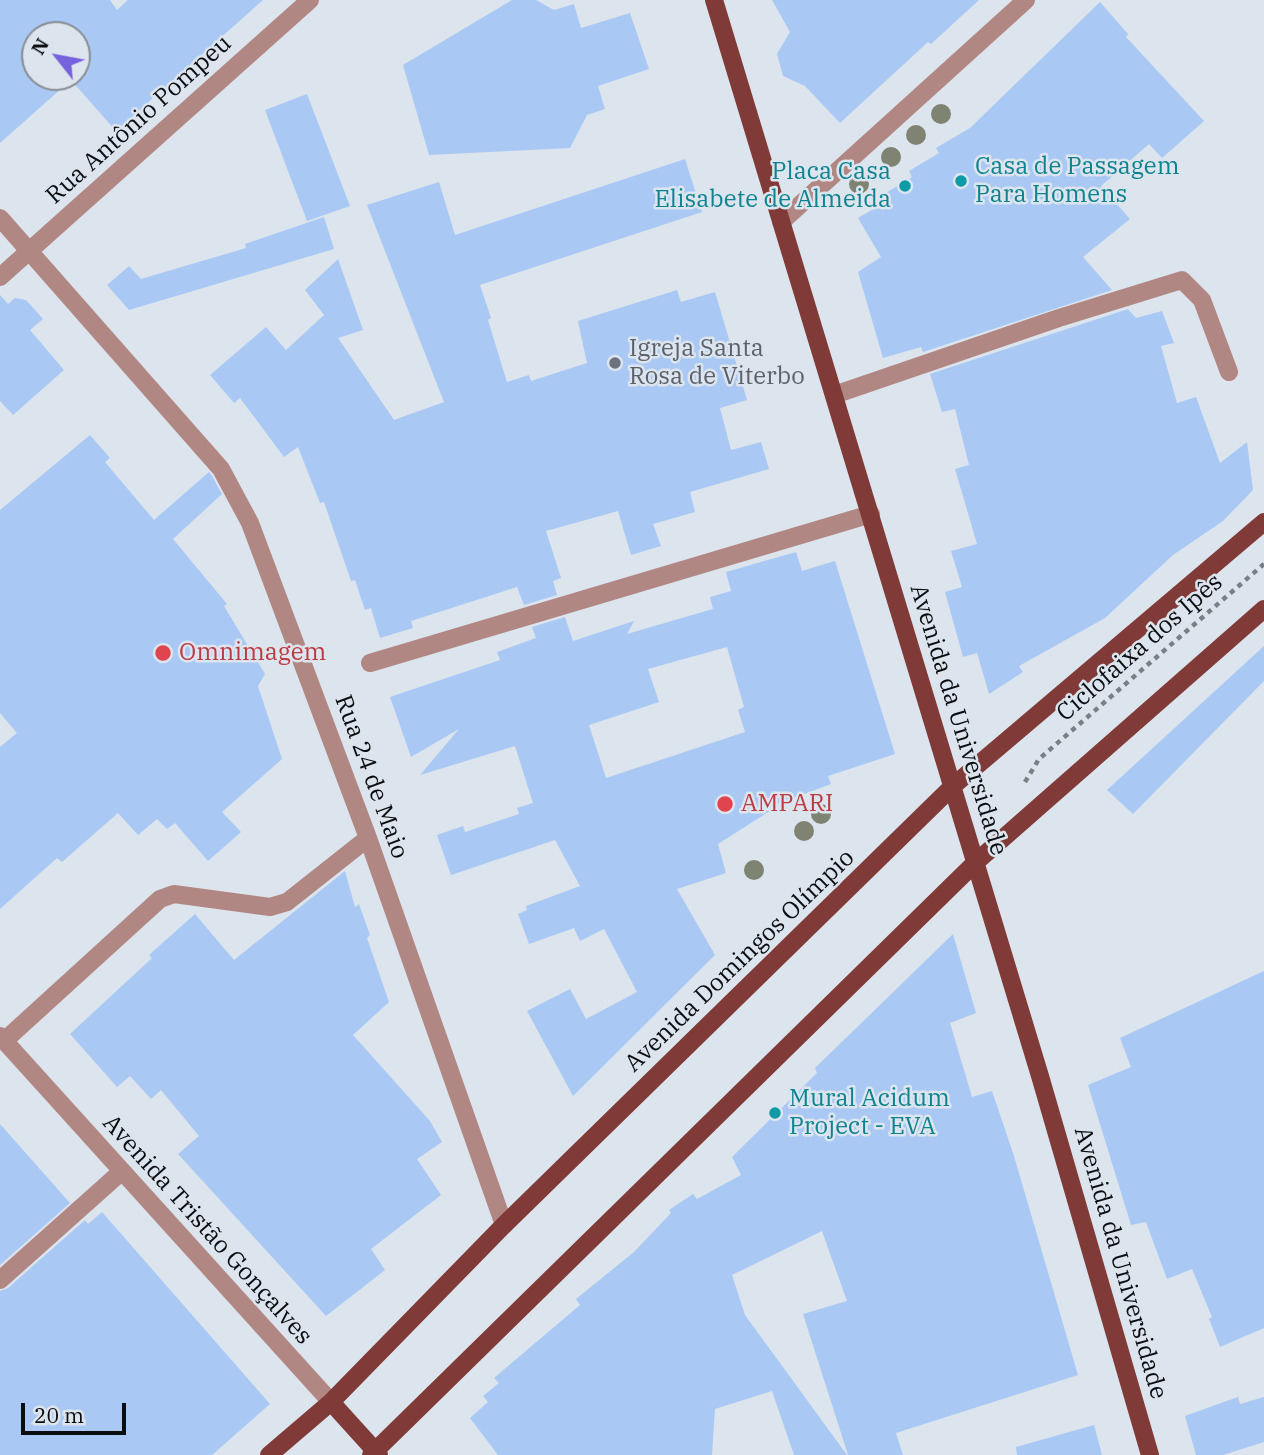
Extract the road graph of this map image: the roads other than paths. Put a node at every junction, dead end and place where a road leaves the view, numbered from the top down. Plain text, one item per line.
1 (310, 0) edge
2 (714, 0) edge
3 (1026, 0) edge
4 (0, 218) edge
5 (781, 222) junction
6 (30, 252) junction
7 (0, 277) edge
8 (1229, 372) dead end
9 (834, 395) junction
10 (871, 514) junction
11 (1264, 522) edge
12 (1264, 609) edge
13 (370, 663) dead end
14 (953, 786) junction
15 (368, 838) junction
16 (975, 862) junction
17 (2, 1039) edge
18 (121, 1172) junction
19 (504, 1224) junction
20 (0, 1280) edge
21 (331, 1402) junction
22 (375, 1453) edge
23 (269, 1455) edge
24 (1150, 1455) edge

1 - 6 street, Rua Antônio Pompeu
2 - 5 main road, Avenida da Universidade
3 - 5 street
4 - 6 street, Rua 24 de Maio
5 - 9 main road, Avenida da Universidade
6 - 7 street, Rua Antônio Pompeu
6 - 15 street, Rua 24 de Maio
8 - 9 street
9 - 10 main road, Avenida da Universidade
10 - 13 street
10 - 14 main road, Avenida da Universidade
11 - 14 main road, Avenida Domingos Olímpio
12 - 16 main road
14 - 16 main road, Avenida da Universidade
14 - 19 main road, Avenida Domingos Olímpio
15 - 17 street
15 - 19 street, Rua 24 de Maio
16 - 22 main road
16 - 24 main road, Avenida da Universidade
17 - 18 street, Avenida Tristão Gonçalves
18 - 20 street
18 - 21 street, Avenida Tristão Gonçalves
19 - 21 main road, Avenida Domingos Olímpio
21 - 22 main road, Avenida Tristão Gonçalves
21 - 23 main road, Avenida Domingos Olímpio

